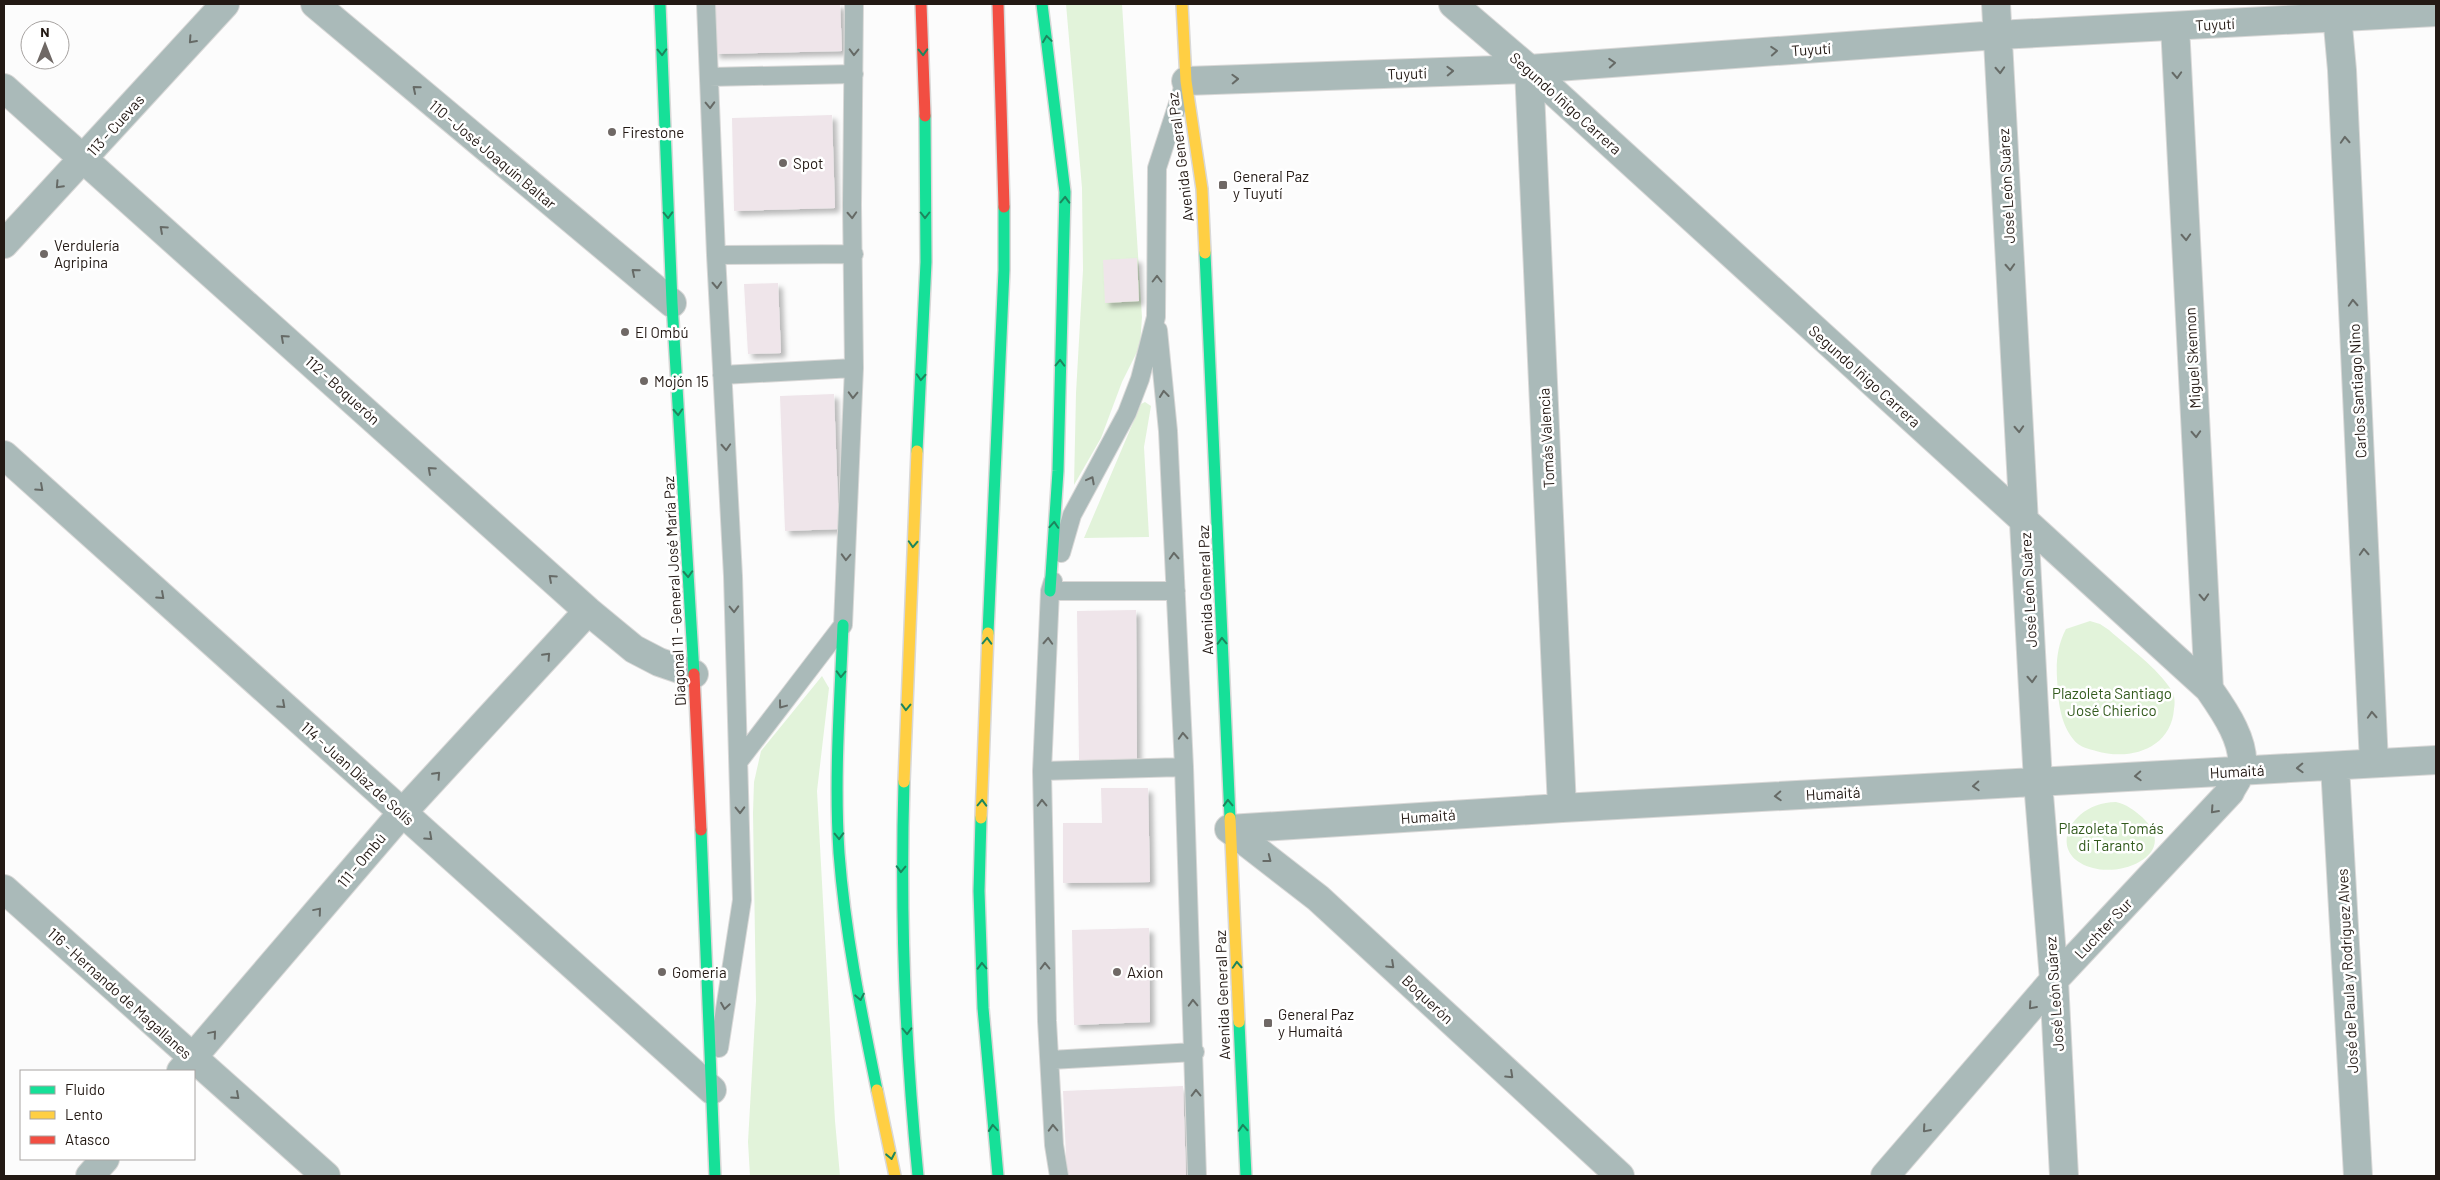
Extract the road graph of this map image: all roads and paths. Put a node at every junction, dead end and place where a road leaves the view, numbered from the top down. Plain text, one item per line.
1 (225, 4) edge
2 (314, 4) edge
3 (660, 4) edge
4 (706, 4) edge
5 (854, 4) edge
6 (921, 4) edge
7 (998, 4) edge
8 (1042, 4) edge
9 (1182, 4) edge
10 (1454, 4) edge
11 (1996, 4) edge
12 (2337, 11) edge
13 (2436, 12) edge
14 (2175, 26) junction
15 (1998, 36) junction
16 (1529, 68) junction
17 (854, 74) junction
18 (709, 77) junction
19 (1186, 81) junction
20 (4, 88) edge
21 (84, 158) junction
22 (4, 244) edge
23 (854, 254) junction
24 (716, 255) junction
25 (672, 303) junction
26 (1156, 317) junction
27 (854, 368) junction
28 (722, 375) junction
29 (4, 456) edge
30 (2024, 522) junction
31 (1050, 591) junction
32 (1176, 591) junction
33 (588, 611) junction
34 (843, 625) junction
35 (694, 674) junction
36 (2209, 689) junction
37 (2436, 760) edge
38 (739, 761) junction
39 (2374, 763) junction
40 (2335, 766) junction
41 (1184, 767) junction
42 (2241, 770) junction
43 (1042, 771) junction
44 (2038, 782) junction
45 (1562, 808) junction
46 (402, 813) junction
47 (1229, 829) junction
48 (4, 889) edge
49 (2054, 980) junction
50 (1195, 1052) junction
51 (1050, 1060) junction
52 (187, 1064) edge
53 (195, 1070) edge
54 (712, 1090) junction
55 (104, 1160) edge
56 (90, 1176) edge
57 (326, 1176) edge
58 (715, 1176) edge
59 (895, 1176) edge
60 (918, 1176) edge
61 (998, 1176) edge
62 (1060, 1176) edge
63 (1198, 1176) edge
64 (1246, 1176) edge
65 (1620, 1176) edge
66 (1885, 1176) edge
67 (2064, 1176) edge
68 (2358, 1176) edge

1 -> 21 street, 113 - Cuevas
25 -> 2 street, 110 - José Joaquín Baltar
3 -> 25 main road, Diagonal 11 - General José María Paz
4 - 18 lane
5 -> 17 lane
6 -> 60 main road
61 -> 7 main road
31 -> 8 main road
9 - 19 main road, Avenida General Paz
10 - 16 street, Segundo Iñigo Carrera
11 - 15 street, José León Suárez
12 - 13 street, Tuyutí
12 - 14 street, Tuyutí
39 -> 12 street, Carlos Santiago Nino
14 - 15 street, Tuyutí
14 -> 36 street, Miguel Skennon
16 -> 15 street, Tuyutí
15 -> 30 street, José León Suárez
19 -> 16 street, Tuyutí
16 - 30 street, Segundo Iñigo Carrera
16 - 45 street, Tomás Valencia
17 - 18 lane
17 -> 23 lane
18 -> 24 lane
26 -> 19 lane
47 -> 19 main road, Avenida General Paz
20 - 21 street, 112 - Boquerón
21 -> 22 street, 113 - Cuevas
33 -> 21 street, 112 - Boquerón
23 - 24 lane
23 - 27 lane
24 -> 28 lane
25 -> 35 main road, Diagonal 11 - General José María Paz
31 -> 26 lane
32 -> 26 lane
27 - 28 lane
27 -> 34 lane
28 -> 38 lane
29 -> 46 street, 114 - Juan Díaz de Solís
30 - 36 street, Segundo Iñigo Carrera
30 -> 44 street, José León Suárez
31 - 32 lane
43 -> 31 lane
41 -> 32 lane
33 - 35 street, 112 - Boquerón
46 -> 33 street, 111 - Ombú
34 -> 38 lane
34 -> 59 main road
35 - 54 main road, Diagonal 11 - General José María Paz
36 - 42 street, Segundo Iñigo Carrera
37 - 39 street, Humaitá
38 -> 54 lane
39 - 40 street, Humaitá
40 -> 42 street, Humaitá
40 - 68 street, José de Paula y Rodríguez Alves
41 - 43 lane
50 -> 41 lane
42 -> 44 street, Humaitá
42 -> 49 street, Luchter Sur
51 -> 43 lane
44 -> 45 street, Humaitá
44 - 49 street, José León Suárez
45 - 47 street, Humaitá
52 -> 46 street, 111 - Ombú
46 -> 54 street, 114 - Juan Díaz de Solís
64 -> 47 main road, Avenida General Paz
47 -> 65 street, Boquerón
48 - 52 street, 116 - Hernando de Magallanes
49 -> 66 street, Luchter Sur
49 - 67 street, José León Suárez
50 - 51 lane
63 -> 50 lane
62 -> 51 lane
53 -> 57 street, 116 - Hernando de Magallanes
54 - 58 main road, Diagonal 11 - General José María Paz
55 - 56 street

